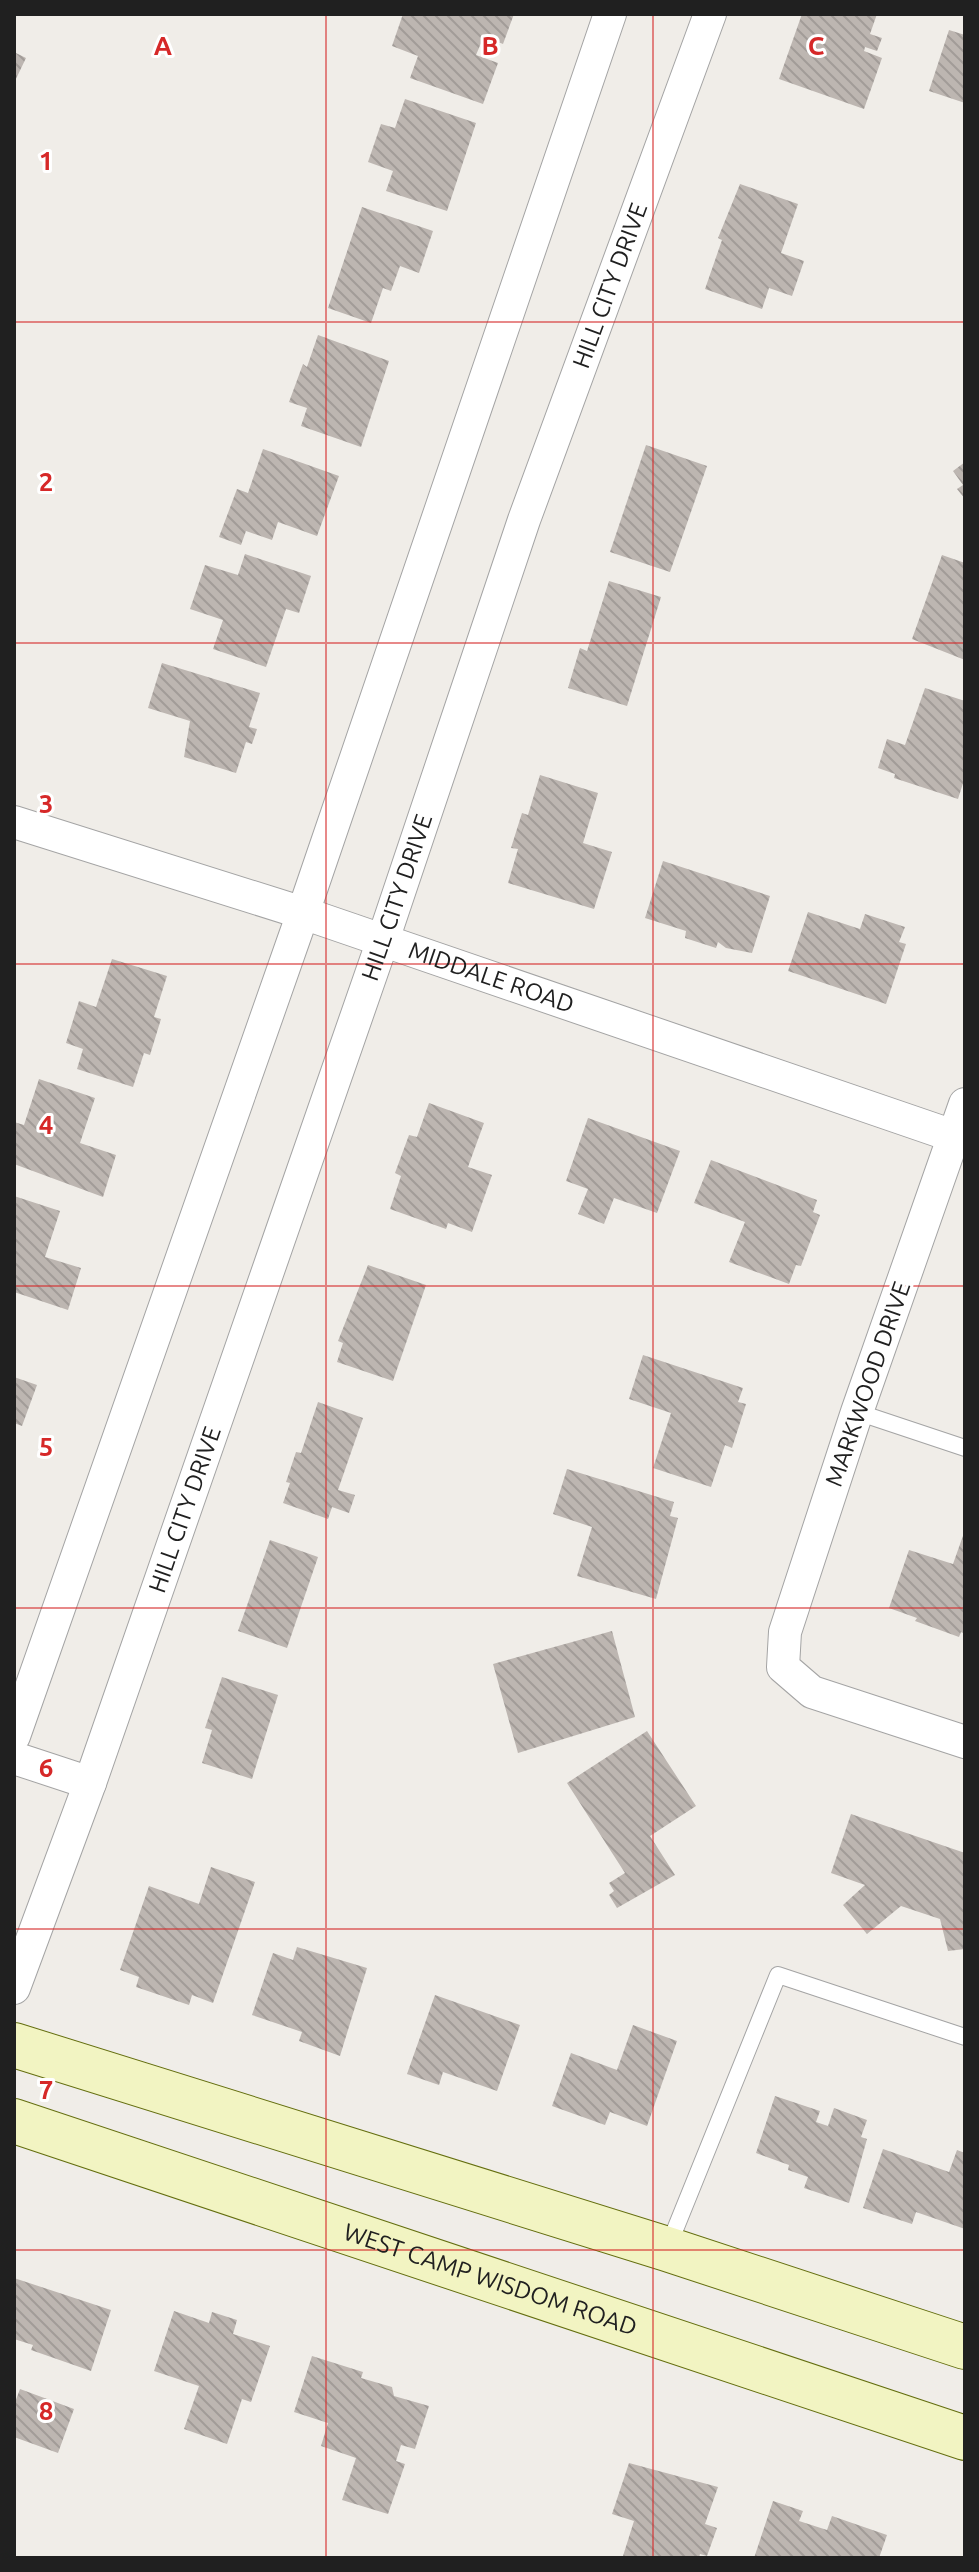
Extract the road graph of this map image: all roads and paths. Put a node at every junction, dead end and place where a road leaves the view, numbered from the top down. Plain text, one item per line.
1 (610, 14) edge
2 (710, 14) edge
3 (14, 822) edge
4 (303, 913) junction
5 (383, 940) junction
6 (965, 1104) edge
7 (960, 1138) edge
8 (857, 1412) junction
9 (965, 1448) edge
10 (14, 1736) edge
11 (965, 1742) edge
12 (14, 1758) edge
13 (90, 1783) junction
14 (14, 1988) edge
15 (965, 2037) edge
16 (14, 2045) edge
17 (14, 2121) edge
18 (667, 2249) junction
19 (965, 2347) edge
20 (965, 2438) edge

1 - 4 street
2 - 5 street, HILL CITY DRIVE
3 - 4 street, MIDDALE ROAD
4 - 5 street, MIDDALE ROAD
4 - 10 street
5 - 7 street, MIDDALE ROAD
5 - 13 street, HILL CITY DRIVE
6 - 7 street, MARKWOOD DRIVE
7 - 8 street, MARKWOOD DRIVE
8 - 9 lane
8 - 11 street, MARKWOOD DRIVE
12 - 13 street
13 - 14 street, HILL CITY DRIVE
15 - 18 lane
16 - 18 main road
17 - 20 main road, WEST CAMP WISDOM ROAD
18 - 19 main road

